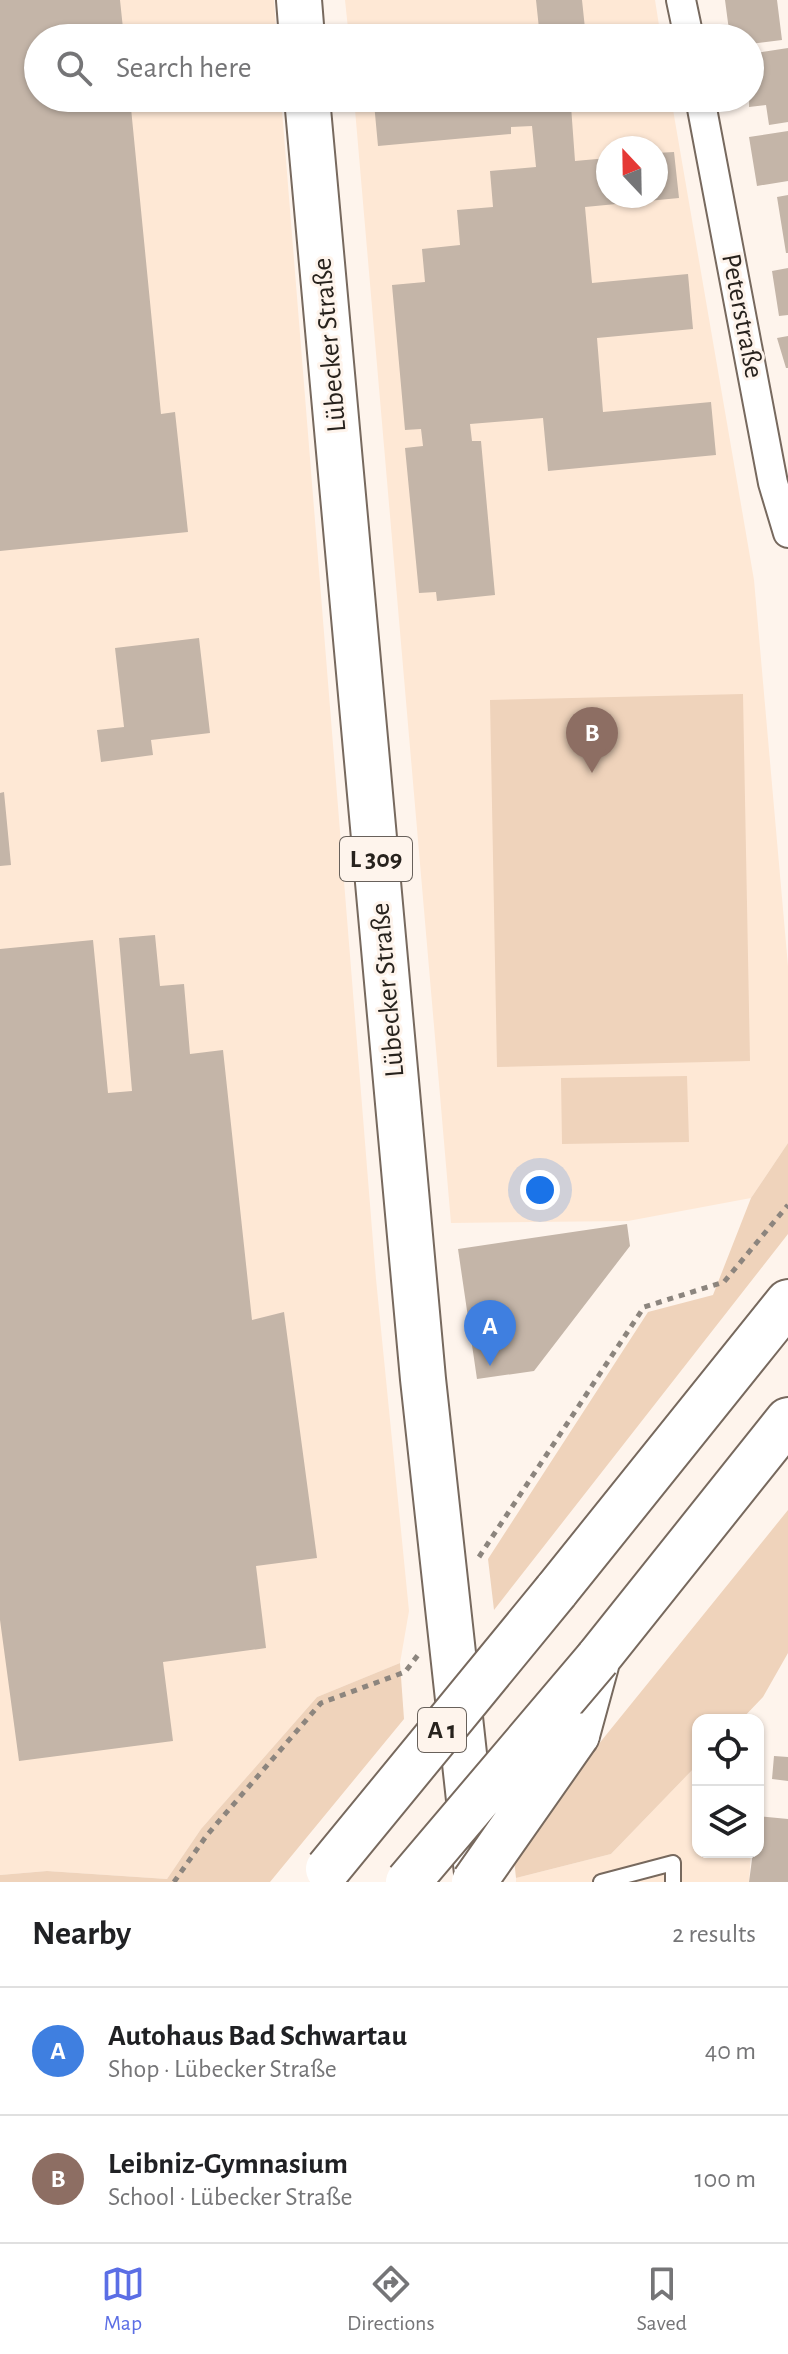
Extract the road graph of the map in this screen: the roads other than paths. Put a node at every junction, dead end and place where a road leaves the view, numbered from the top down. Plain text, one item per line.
1 (299, 0) edge
2 (681, 0) edge
3 (301, 24) edge
4 (686, 24) edge
5 (308, 112) edge
6 (703, 112) edge
7 (788, 533) edge
8 (788, 1302) edge
9 (788, 1420) edge
10 (598, 1658) junction
11 (323, 1876) edge
12 (408, 1882) edge
13 (476, 1882) edge
14 (601, 1882) edge
15 (673, 1882) edge

1 - 3 main road
2 - 4 street
5 - 13 main road, Lübecker Straße / L 309
6 - 7 street, Peterstraße
8 - 11 main road, A 1, bridge
9 - 10 main road, A 1
10 - 12 main road, A 1, bridge
10 - 13 main road, bridge
14 - 15 lane

